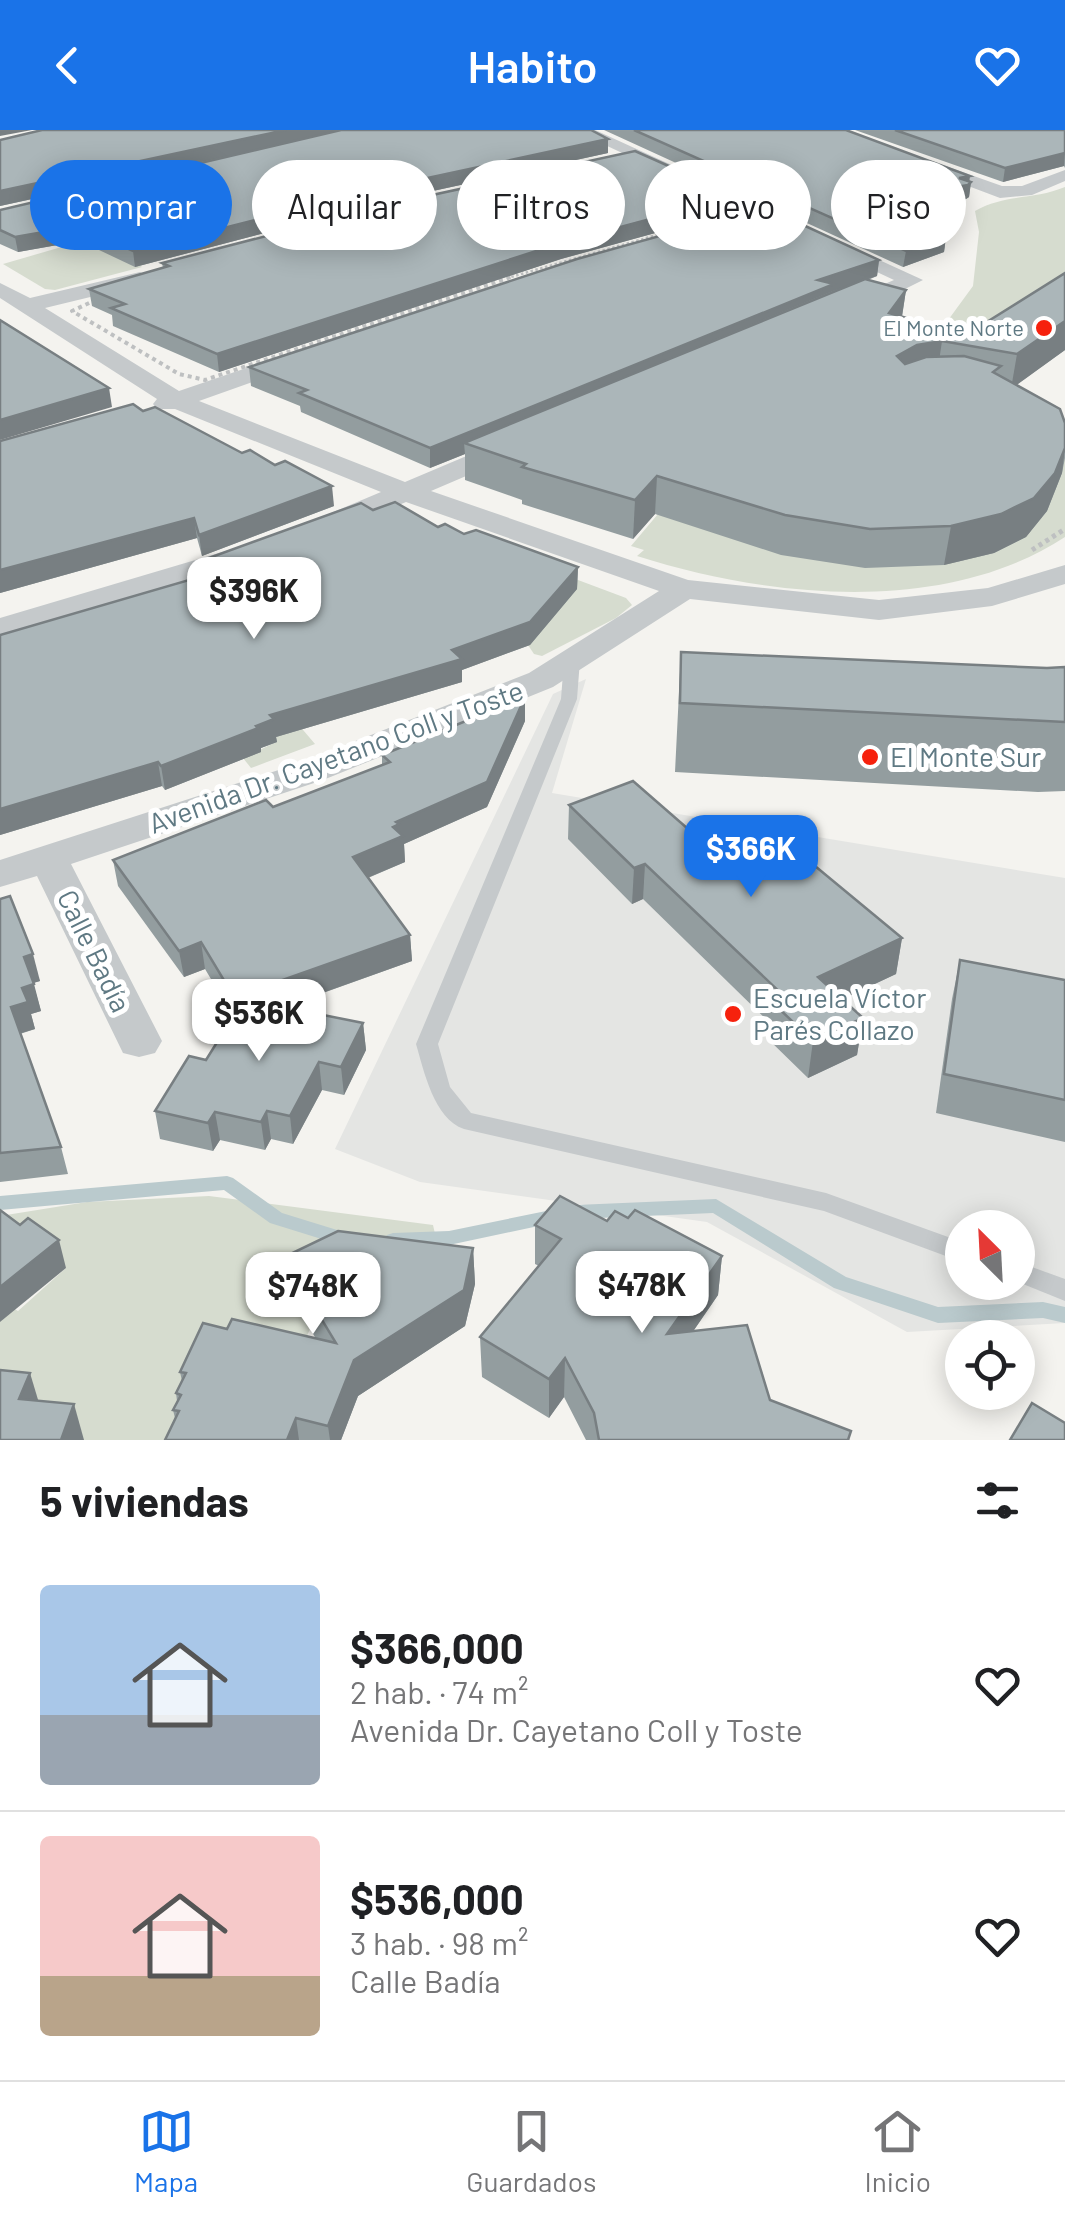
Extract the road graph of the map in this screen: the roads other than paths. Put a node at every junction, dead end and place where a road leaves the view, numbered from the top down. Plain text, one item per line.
1 (581, 130) edge
2 (828, 130) edge
3 (637, 154) junction
4 (610, 160) edge
5 (649, 160) edge
6 (1065, 176) edge
7 (811, 235) edge
8 (155, 274) edge
9 (0, 289) edge
10 (29, 308) junction
11 (838, 312) edge
12 (0, 318) edge
13 (328, 348) edge
14 (177, 400) junction
15 (144, 411) edge
16 (526, 441) edge
17 (409, 493) junction
18 (1065, 574) edge
19 (684, 589) junction
20 (0, 628) edge
21 (572, 660) junction
22 (49, 860) junction
23 (0, 874) edge
24 (139, 1041) dead end
25 (945, 1246) edge
26 (1035, 1279) edge
27 (1065, 1290) edge

1 - 3 street
2 - 6 street
3 - 4 street
3 - 5 street
7 - 11 street
8 - 10 street
9 - 10 street
10 - 12 street
10 - 14 street
13 - 14 street
14 - 15 street
14 - 17 street
16 - 17 street
17 - 19 street
17 - 20 street
18 - 19 street
19 - 21 street, Avenida Dr. Cayetano Coll y Toste
21 - 22 street, Avenida Dr. Cayetano Coll y Toste
21 - 25 lane
22 - 23 street, Avenida Dr. Cayetano Coll y Toste
22 - 24 street, Calle Badía
26 - 27 lane

